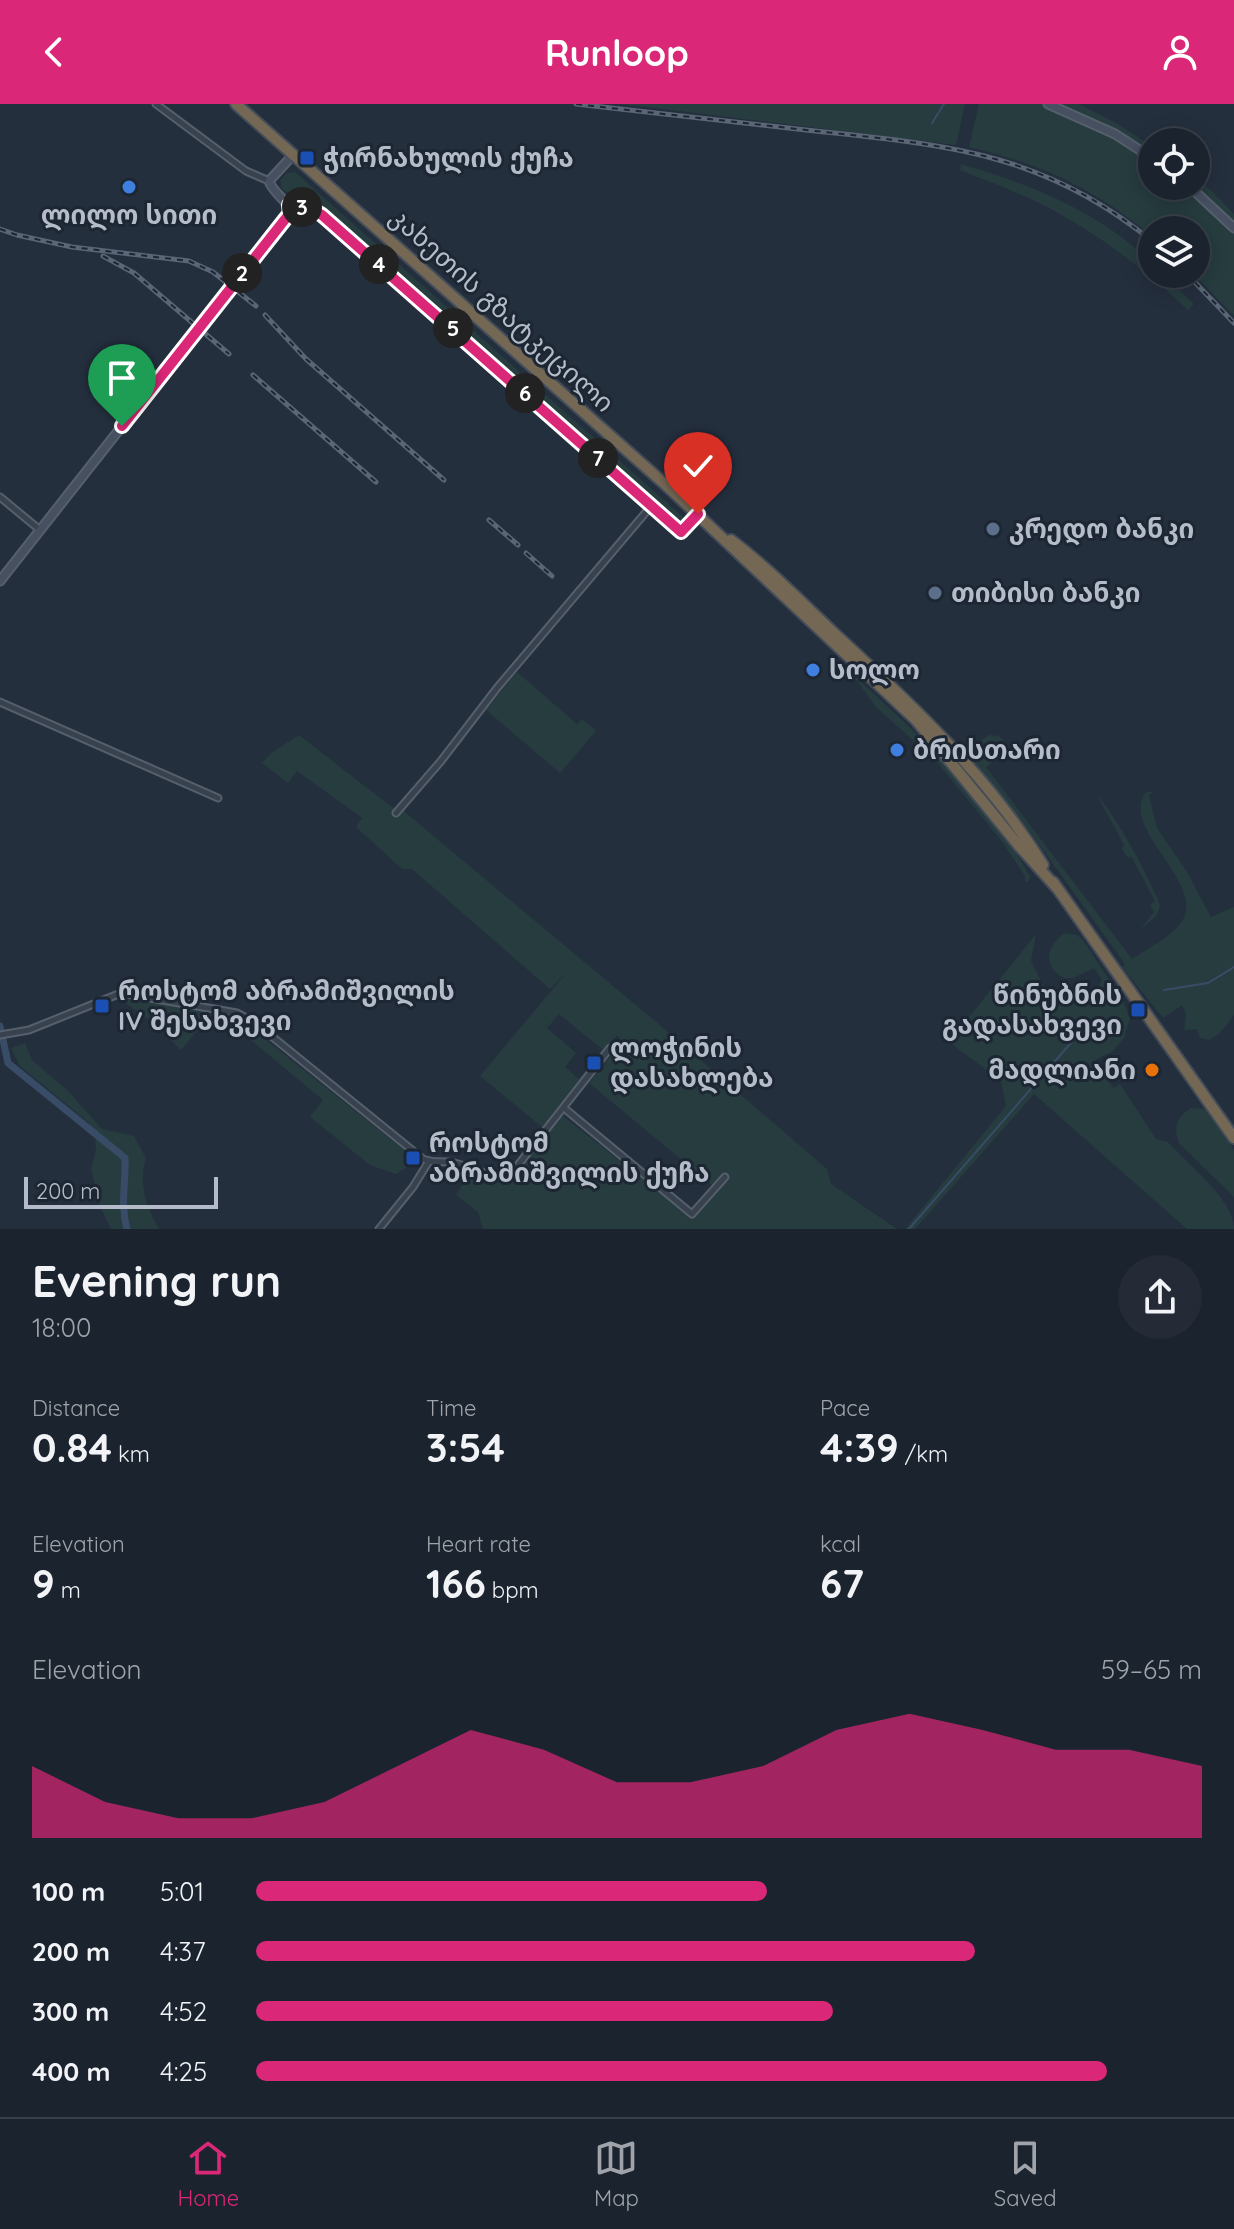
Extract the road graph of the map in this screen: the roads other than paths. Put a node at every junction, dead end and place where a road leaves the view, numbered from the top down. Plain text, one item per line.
1 (156, 104) edge
2 (236, 104) edge
3 (244, 104) edge
4 (1048, 104) edge
5 (269, 133) junction
6 (1138, 149) edge
7 (293, 155) junction
8 (269, 181) junction
9 (1204, 200) edge
10 (289, 205) junction
11 (1234, 228) edge
12 (0, 497) edge
13 (652, 505) junction
14 (702, 517) junction
15 (40, 530) junction
16 (0, 581) edge
17 (0, 702) edge
18 (218, 798) dead end
19 (396, 813) dead end
20 (0, 1035) edge
21 (610, 1048) dead end
22 (564, 1108) junction
23 (1234, 1138) edge
24 (429, 1161) junction
25 (725, 1177) dead end
26 (379, 1229) edge

1 - 8 street
2 - 5 highway, კახეთის გზატკეცილი
3 - 5 highway, კახეთის გზატკეცილი
4 - 6 street
5 - 7 highway, კახეთის გზატკეცილი
7 - 8 street
7 - 14 highway, კახეთის გზატკეცილი
8 - 10 street
9 - 11 street
10 - 13 street
10 - 15 street
12 - 15 street
13 - 14 street
13 - 19 street
14 - 23 highway, კახეთის გზატკეცილი
15 - 16 street
17 - 18 street
20 - 24 street
21 - 22 street
22 - 24 street
22 - 25 street
24 - 26 street

